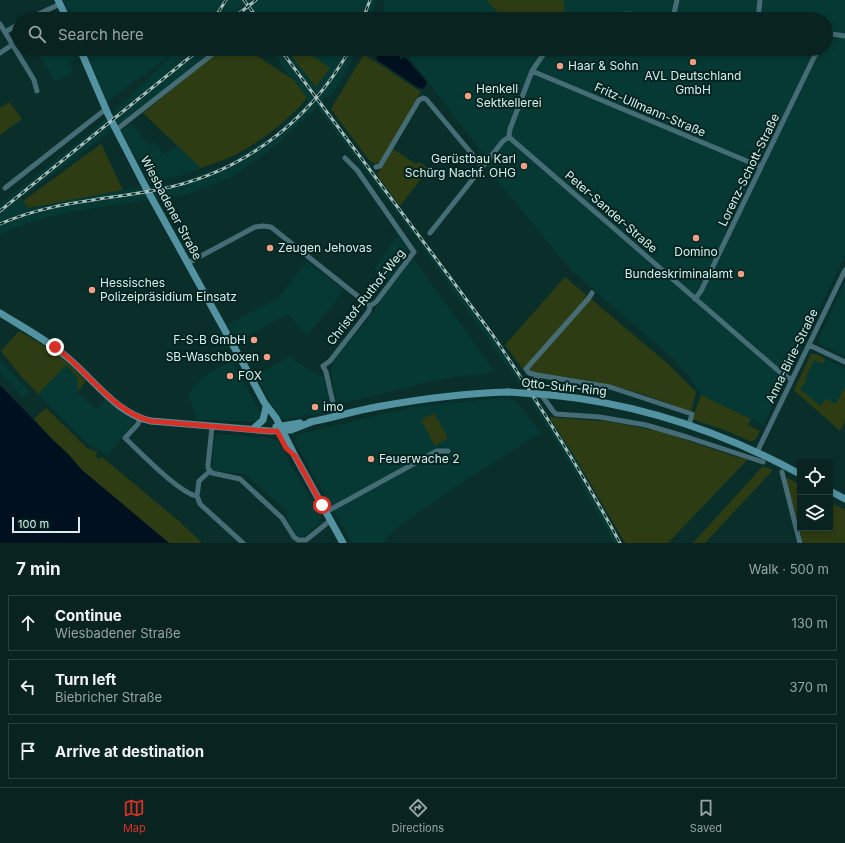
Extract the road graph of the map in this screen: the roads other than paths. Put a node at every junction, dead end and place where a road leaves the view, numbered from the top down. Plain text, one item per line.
1 (677, 0) edge
2 (760, 0) edge
3 (59, 2) edge
4 (41, 12) edge
5 (64, 12) edge
6 (674, 12) edge
7 (759, 12) edge
8 (0, 24) edge
9 (12, 28) edge
10 (5, 32) junction
11 (833, 34) edge
12 (845, 36) edge
13 (12, 45) joint
14 (0, 53) edge
15 (19, 56) edge
16 (83, 56) edge
17 (209, 56) edge
18 (542, 56) edge
19 (815, 56) edge
20 (532, 71) junction
21 (37, 91) dead end
22 (107, 111) junction
23 (116, 130) junction
24 (509, 137) junction
25 (345, 158) dead end
26 (482, 166) junction
27 (376, 167) dead end
28 (761, 167) junction
29 (5, 188) dead end
30 (430, 233) dead end
31 (188, 264) junction
32 (845, 270) edge
33 (592, 293) dead end
34 (696, 298) junction
35 (370, 306) junction
36 (0, 313) edge
37 (809, 345) junction
38 (845, 362) edge
39 (537, 375) junction
40 (792, 380) junction
41 (265, 404) junction
42 (336, 416) junction
43 (140, 418) junction
44 (314, 421) junction
45 (689, 424) junction
46 (212, 426) junction
47 (296, 428) junction
48 (250, 429) junction
49 (279, 429) junction
50 (289, 445) junction
51 (448, 451) dead end
52 (757, 452) junction
53 (295, 456) junction
54 (763, 462) dead end
55 (210, 471) junction
56 (782, 472) dead end
57 (797, 472) edge
58 (833, 493) edge
59 (197, 496) junction
60 (845, 499) edge
61 (326, 512) junction
62 (331, 520) junction
63 (301, 542) edge
64 (243, 543) edge
65 (343, 543) edge
66 (800, 543) edge

1 - 6 street
2 - 7 street
3 - 4 street
3 - 5 street
8 - 10 street
9 - 10 street
10 - 13 street
11 - 12 street
13 - 14 street
15 - 21 street
16 - 22 street, Wiesbadener Straße
17 - 23 street
18 - 20 street
19 - 28 street, Lorenz-Schott-Straße
20 - 24 street
20 - 28 street, Fritz-Ullmann-Straße
22 - 23 street, Wiesbadener Straße
22 - 29 street
23 - 31 street, Wiesbadener Straße
24 - 26 street
24 - 34 street, Peter-Sander-Straße
25 - 35 street, Christof-Ruthof-Weg
26 - 27 street
26 - 30 street
28 - 34 street, Lorenz-Schott-Straße
31 - 35 street
31 - 41 street, Wiesbadener Straße
32 - 37 street, Anna-Birle-Straße
33 - 39 street
34 - 40 street, Peter-Sander-Straße
35 - 42 street, Christof-Ruthof-Weg
36 - 43 street
37 - 38 street
37 - 40 street, Anna-Birle-Straße
39 - 45 street
39 - 54 street
40 - 52 street, Anna-Birle-Straße
41 - 48 street
41 - 49 street, Wiesbadener Straße
42 - 44 street, Otto-Suhr-Ring
42 - 45 street, Otto-Suhr-Ring, bridge
43 - 46 street
43 - 59 street
44 - 47 street, Otto-Suhr-Ring
44 - 49 street, Otto-Suhr-Ring
45 - 52 street, Otto-Suhr-Ring
46 - 48 street
46 - 55 street
47 - 49 street, Otto-Suhr-Ring
47 - 50 street
48 - 49 street
49 - 50 street, Wiesbadener Straße
49 - 53 street, Wiesbadener Straße
50 - 53 street, Wiesbadener Straße
51 - 61 street
52 - 57 street, Otto-Suhr-Ring
53 - 61 street, Wiesbadener Straße
55 - 59 street
55 - 63 street
56 - 66 street
58 - 60 street
59 - 64 street
61 - 62 street, Wiesbadener Straße
62 - 63 street
62 - 65 street, Wiesbadener Straße

